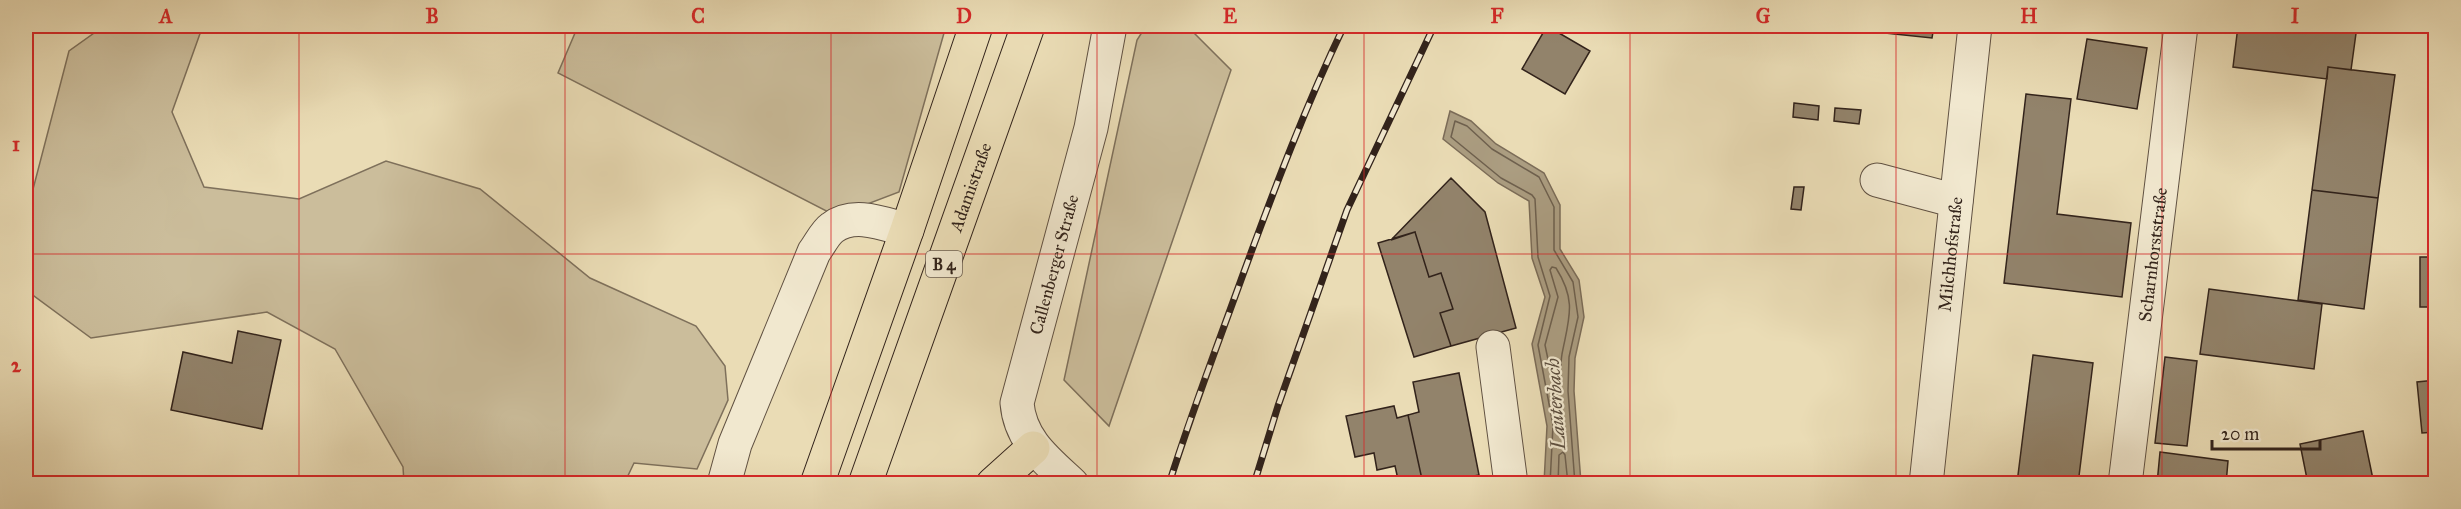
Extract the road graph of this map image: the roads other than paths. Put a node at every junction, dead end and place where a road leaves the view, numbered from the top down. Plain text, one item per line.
1 (1110, 26) edge
2 (1975, 26) edge
3 (2181, 26) edge
4 (975, 29) edge
5 (1025, 35) edge
6 (1877, 180) dead end
7 (1956, 201) junction
8 (907, 230) junction
9 (1493, 347) dead end
10 (1033, 448) junction
11 (724, 483) edge
12 (816, 483) edge
13 (866, 483) edge
14 (993, 483) edge
15 (1072, 483) edge
16 (1511, 483) edge
17 (1926, 483) edge
18 (2125, 483) edge

1 - 10 street, Callenberger Straße
2 - 7 street, Milchhofstraße
3 - 18 street, Scharnhorststraße
4 - 8 highway, B 4
5 - 13 highway, Adamistraße / B 4
6 - 7 street
7 - 17 street, Milchhofstraße
8 - 11 street
8 - 12 highway, B 4
9 - 16 street
10 - 14 highway
10 - 15 street, Callenberger Straße

